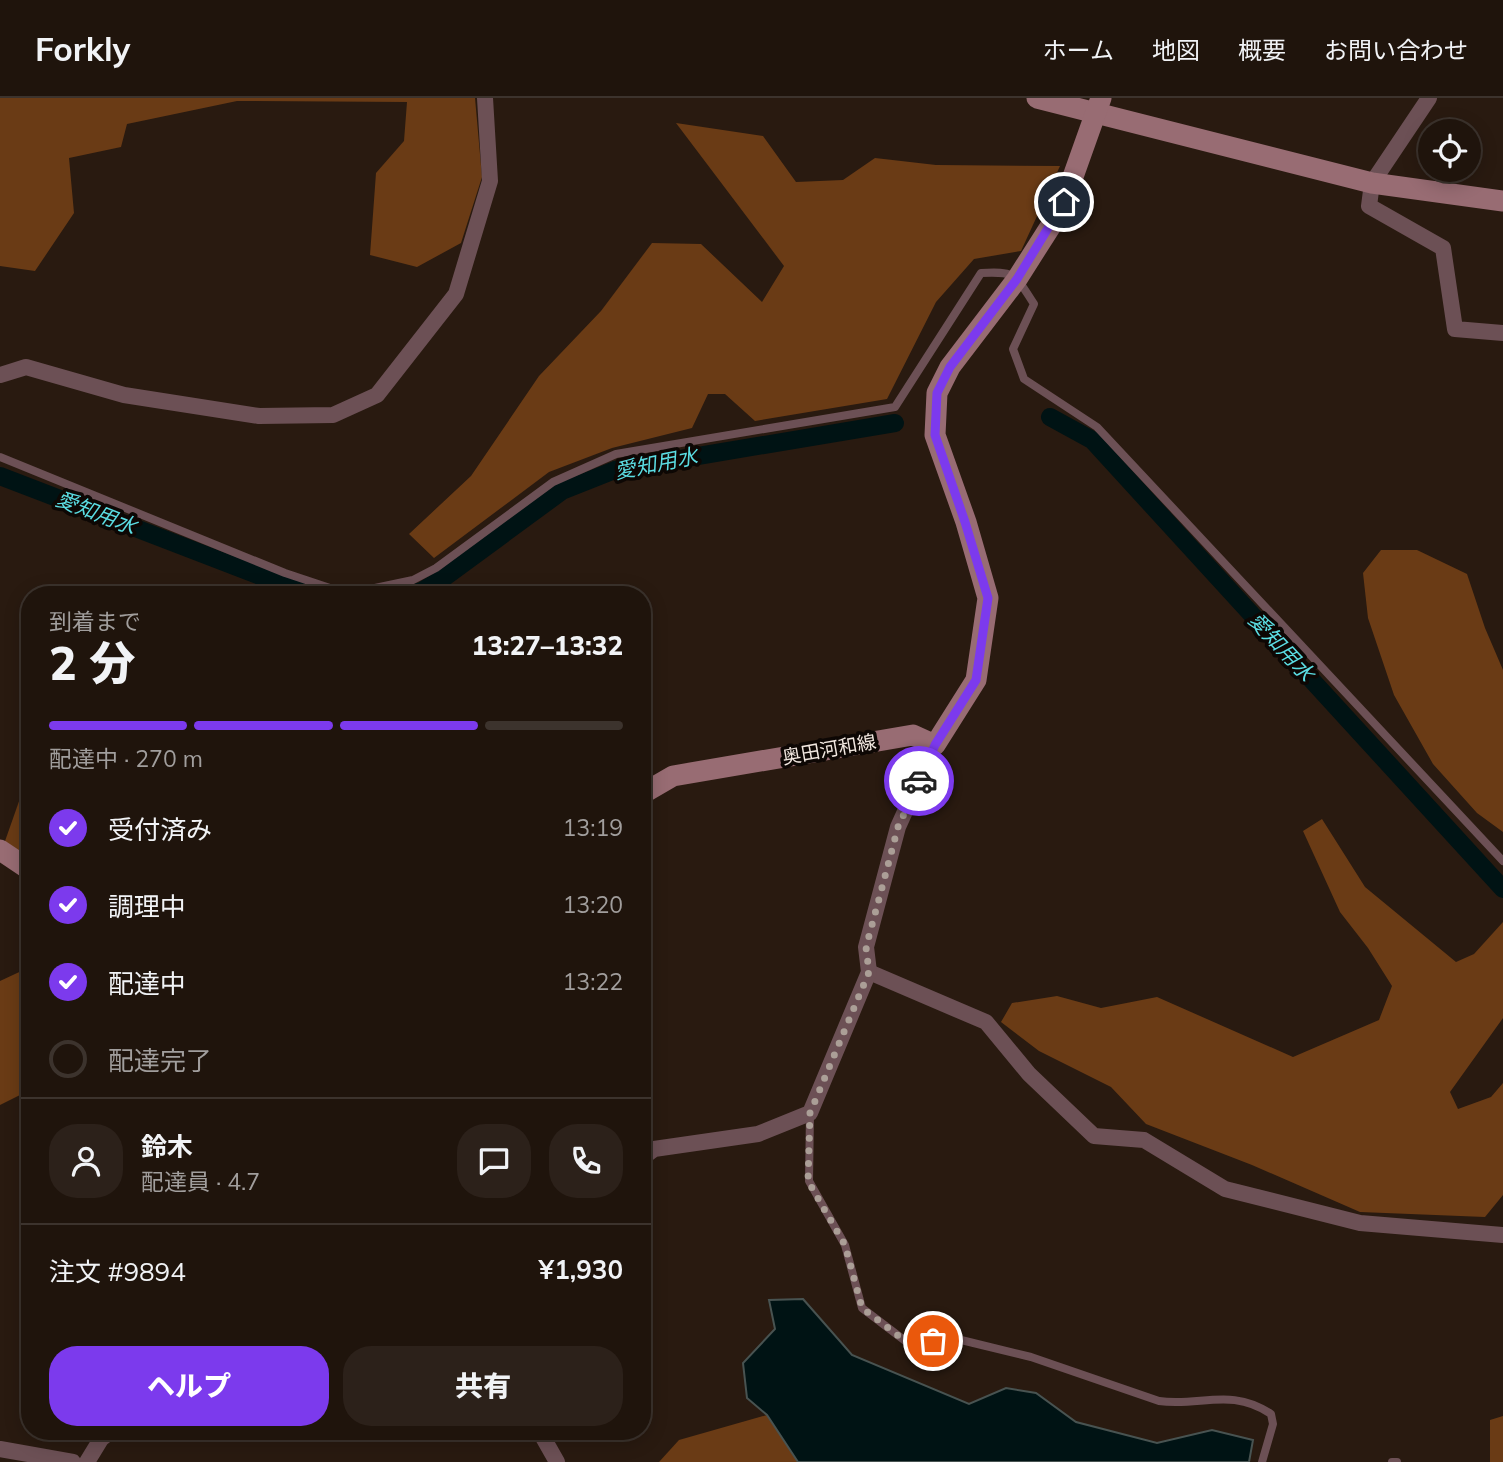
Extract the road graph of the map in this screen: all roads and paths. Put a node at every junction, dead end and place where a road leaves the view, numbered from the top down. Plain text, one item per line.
1 (485, 98) edge
2 (1037, 98) edge
3 (1429, 98) edge
4 (1098, 106) edge
5 (1372, 183) junction
6 (1503, 201) edge
7 (1017, 279) junction
8 (1503, 333) edge
9 (0, 375) edge
10 (0, 457) edge
11 (322, 586) edge
12 (384, 586) edge
13 (935, 745) junction
14 (651, 789) edge
15 (0, 850) edge
16 (1503, 861) edge
17 (21, 864) edge
18 (869, 972) junction
19 (810, 1113) junction
20 (651, 1151) edge
21 (1503, 1235) edge
22 (100, 1440) edge
23 (545, 1440) edge
24 (0, 1449) edge
25 (73, 1462) edge
26 (87, 1462) edge
27 (557, 1462) edge
28 (1262, 1462) edge

1 - 9 street
2 - 4 main road
3 - 5 street
4 - 5 main road
4 - 7 main road
5 - 6 main road
5 - 8 street
7 - 12 lane
7 - 13 main road
7 - 16 lane
10 - 11 lane
13 - 14 main road, 奥田河和線
13 - 18 street
15 - 17 main road
18 - 19 street
18 - 21 street
19 - 20 street
19 - 28 lane
22 - 26 street
23 - 27 street
24 - 25 street

